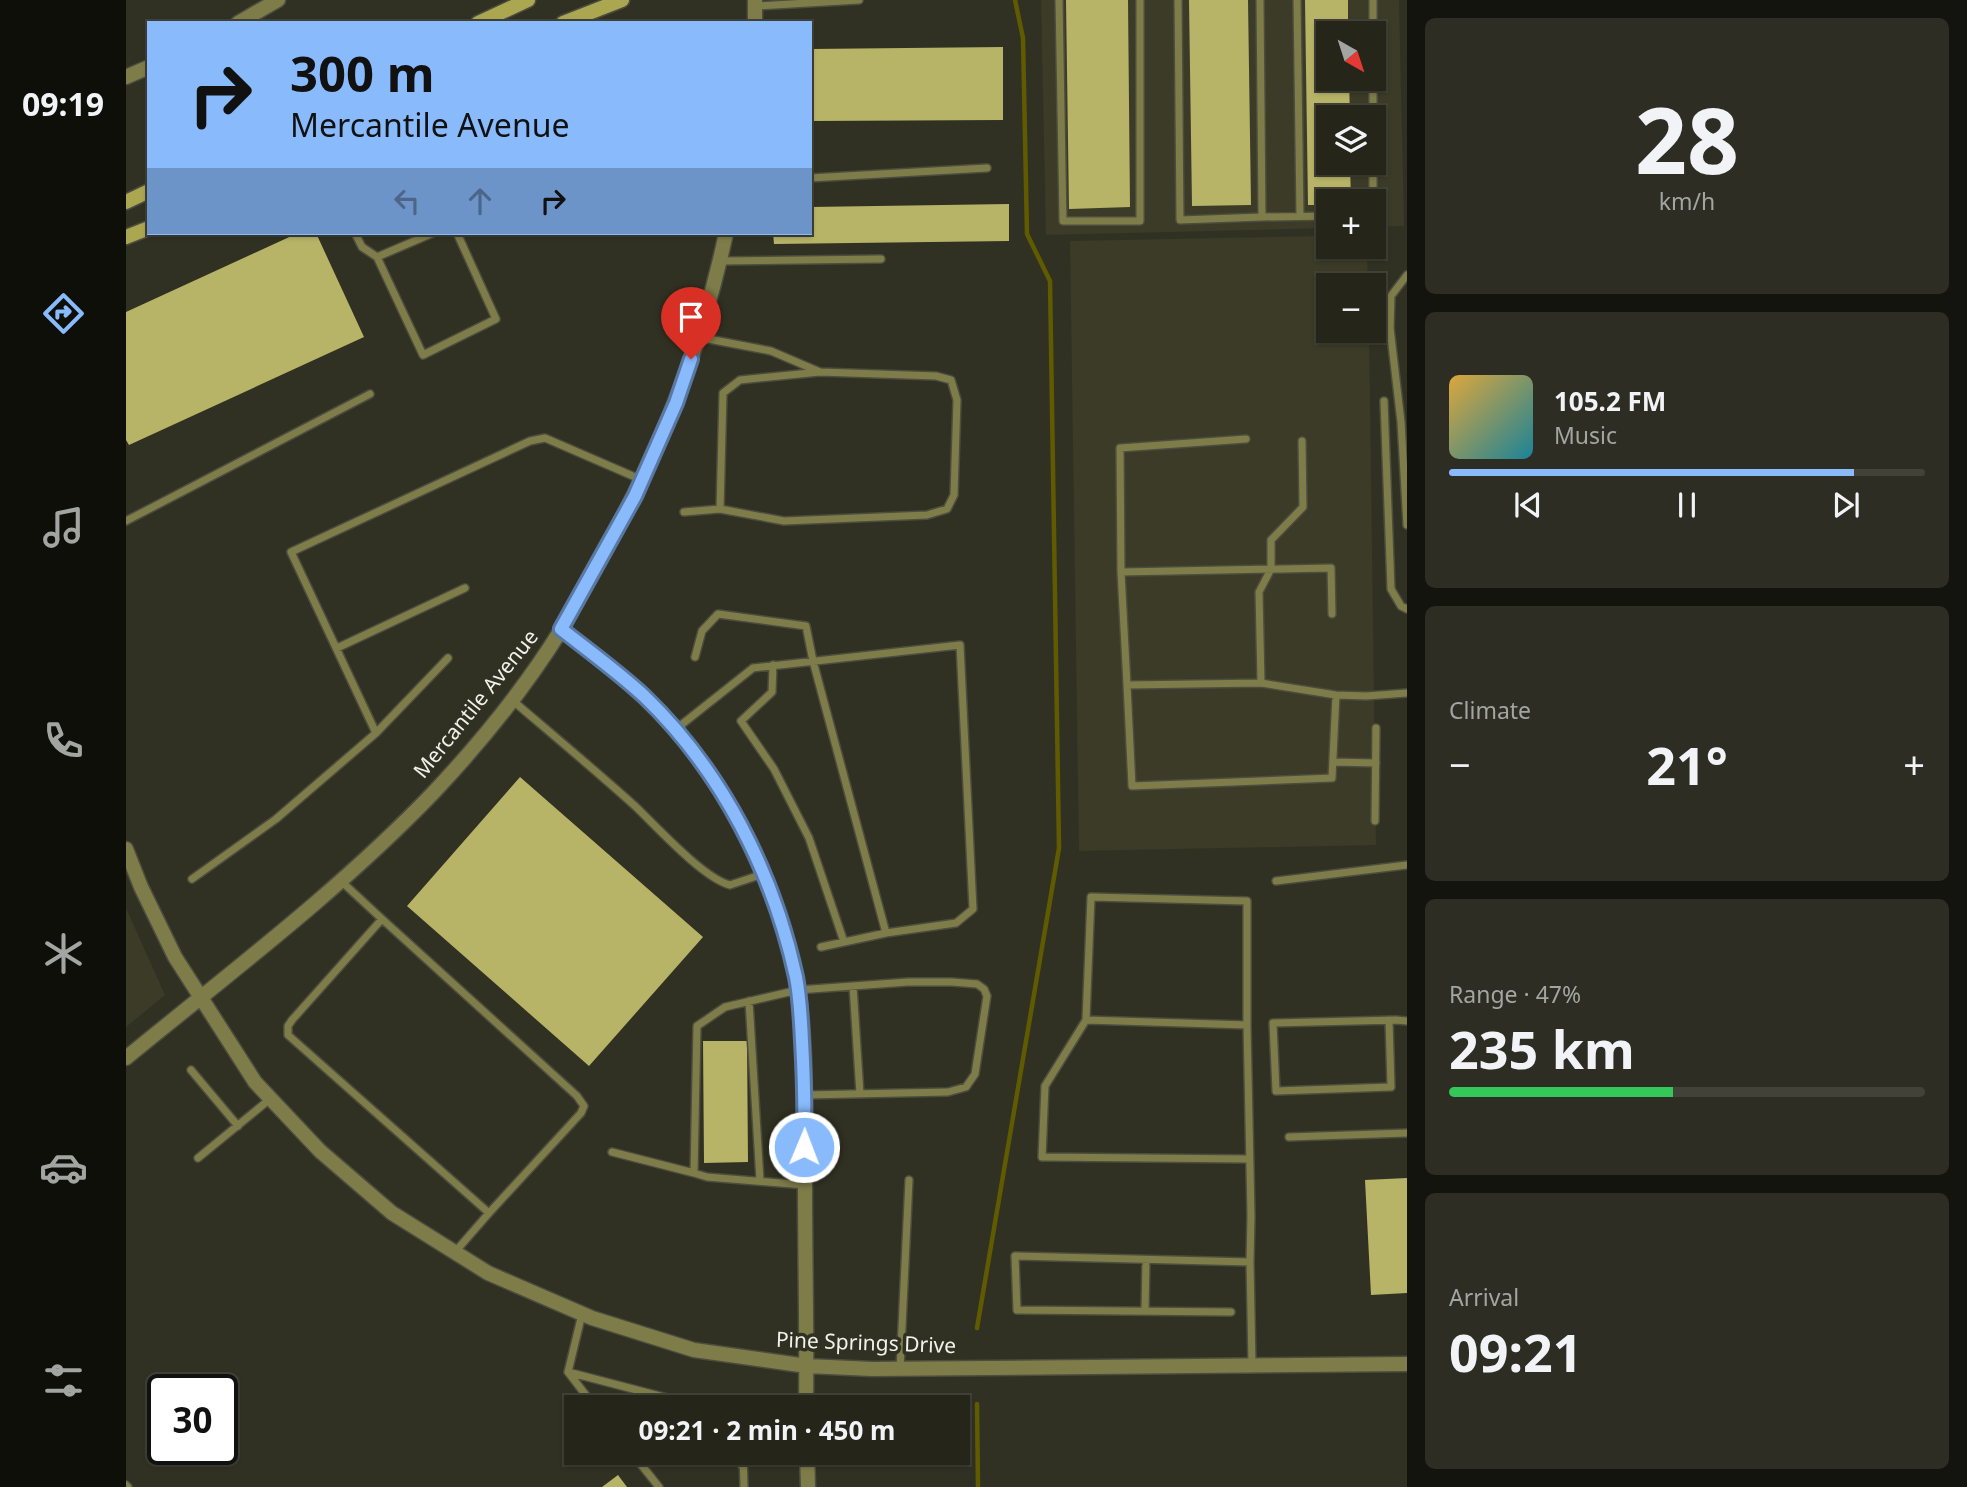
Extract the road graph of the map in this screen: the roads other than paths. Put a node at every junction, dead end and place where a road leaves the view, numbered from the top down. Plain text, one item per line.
1 (278, 0) edge
2 (528, 0) edge
3 (622, 0) edge
4 (859, 0) edge
5 (1059, 0) edge
6 (1140, 0) edge
7 (1178, 0) edge
8 (1260, 0) edge
9 (1297, 0) edge
10 (1373, 0) edge
11 (755, 3) edge
12 (241, 21) edge
13 (482, 21) edge
14 (569, 21) edge
15 (755, 21) edge
16 (1373, 21) edge
17 (147, 68) edge
18 (126, 77) edge
19 (987, 168) dead end
20 (812, 178) edge
21 (147, 192) edge
22 (126, 202) edge
23 (1300, 216) junction
24 (1316, 216) edge
25 (1262, 217) junction
26 (147, 229) edge
27 (356, 235) edge
28 (428, 235) edge
29 (458, 235) edge
30 (726, 235) edge
31 (126, 237) edge
32 (377, 257) junction
33 (881, 259) dead end
34 (720, 261) junction
35 (1407, 275) edge
36 (698, 337) junction
37 (820, 372) junction
38 (370, 394) dead end
39 (1384, 401) dead end
40 (1245, 439) dead end
41 (1302, 441) dead end
42 (642, 480) junction
43 (720, 509) junction
44 (684, 512) dead end
45 (126, 521) edge
46 (1407, 525) edge
47 (1271, 569) junction
48 (1121, 572) junction
49 (465, 588) dead end
50 (1407, 609) edge
51 (1332, 614) dead end
52 (561, 629) junction
53 (337, 648) junction
54 (695, 657) dead end
55 (448, 658) dead end
56 (813, 661) junction
57 (773, 666) junction
58 (1261, 683) junction
59 (1127, 685) junction
60 (1407, 693) edge
61 (1336, 695) junction
62 (512, 699) junction
63 (1376, 728) dead end
64 (675, 730) junction
65 (376, 733) junction
66 (1333, 762) junction
67 (1376, 763) junction
68 (1375, 821) dead end
69 (126, 849) edge
70 (129, 863) edge
71 (1407, 865) edge
72 (763, 874) junction
73 (192, 879) dead end
74 (341, 881) junction
75 (1276, 881) dead end
76 (382, 919) junction
77 (887, 933) junction
78 (844, 942) junction
79 (821, 947) dead end
80 (853, 986) junction
81 (798, 990) junction
82 (200, 999) junction
83 (749, 1001) junction
84 (1086, 1020) junction
85 (1389, 1020) junction
86 (1407, 1021) edge
87 (1247, 1025) junction
88 (126, 1058) edge
89 (191, 1070) dead end
90 (860, 1094) junction
91 (805, 1095) junction
92 (270, 1098) junction
93 (238, 1126) junction
94 (1407, 1133) edge
95 (1289, 1137) dead end
96 (612, 1152) dead end
97 (198, 1158) dead end
98 (1249, 1159) junction
99 (694, 1173) junction
100 (760, 1180) junction
101 (909, 1180) dead end
102 (805, 1185) junction
103 (489, 1213) junction
104 (456, 1252) junction
105 (1146, 1260) junction
106 (1250, 1262) junction
107 (1145, 1311) junction
108 (1231, 1312) dead end
109 (582, 1313) junction
110 (1407, 1364) edge
111 (807, 1366) junction
112 (1252, 1366) junction
113 (900, 1368) junction
114 (568, 1372) junction
115 (586, 1395) edge
116 (655, 1395) edge
117 (806, 1395) edge
118 (641, 1465) edge
119 (807, 1465) edge
120 (744, 1467) edge
121 (659, 1487) edge
122 (744, 1487) edge
123 (808, 1487) edge

1 - 12 street
2 - 13 main road
3 - 14 main road
4 - 11 lane
5 - 6 lane
7 - 25 lane
8 - 25 lane
9 - 23 lane
10 - 16 lane
11 - 15 street
17 - 18 street
19 - 20 lane
21 - 22 main road
23 - 24 lane
23 - 25 lane
26 - 31 main road
27 - 32 lane
28 - 32 lane
29 - 32 lane
30 - 34 street, Mercantile Avenue
33 - 34 lane
34 - 36 street, Mercantile Avenue
35 - 46 lane
36 - 37 lane
36 - 42 street, Mercantile Avenue
37 - 43 lane
37 - 43 lane
38 - 45 lane
39 - 50 lane
40 - 48 lane
41 - 47 lane
42 - 52 street, Mercantile Avenue
42 - 53 lane
43 - 44 lane
47 - 48 lane
47 - 51 lane
47 - 58 lane
48 - 59 lane
49 - 53 lane
52 - 62 street, Mercantile Avenue
52 - 64 street
53 - 65 lane
54 - 56 lane
55 - 65 lane
56 - 57 lane
56 - 77 lane
56 - 77 lane
57 - 64 lane
57 - 78 lane
58 - 59 lane
58 - 61 lane
59 - 66 lane
60 - 61 lane
61 - 66 lane
62 - 72 lane
62 - 74 street, Mercantile Avenue
63 - 67 lane
64 - 72 street
65 - 73 lane
66 - 67 lane
67 - 68 lane
69 - 70 street, Pine Springs Drive
70 - 82 street, Pine Springs Drive
71 - 75 lane
72 - 81 street
74 - 76 lane
74 - 82 street, Mercantile Avenue
76 - 103 lane
76 - 103 lane
77 - 78 lane
78 - 79 lane
80 - 81 lane
80 - 90 lane
80 - 90 lane
81 - 83 lane
81 - 91 street
82 - 88 street, Mercantile Avenue
82 - 92 street, Pine Springs Drive
83 - 99 lane
83 - 100 lane
84 - 87 lane
84 - 87 lane
84 - 98 lane
85 - 85 lane
85 - 86 lane
87 - 98 lane
89 - 93 lane
90 - 91 lane
91 - 102 street
92 - 93 lane
92 - 104 street, Pine Springs Drive
93 - 97 lane
94 - 95 lane
96 - 99 lane
98 - 106 lane
99 - 100 lane
100 - 102 lane
101 - 113 lane
102 - 111 street
103 - 104 lane
104 - 109 street, Pine Springs Drive
105 - 106 lane
105 - 107 lane
105 - 107 lane
106 - 112 lane
107 - 108 lane
109 - 111 street, Pine Springs Drive
109 - 114 lane
110 - 112 street, Pine Springs Drive
111 - 113 street, Pine Springs Drive
111 - 117 street
112 - 113 street, Pine Springs Drive
114 - 115 lane
114 - 116 lane
118 - 121 lane
119 - 123 street
120 - 122 lane

